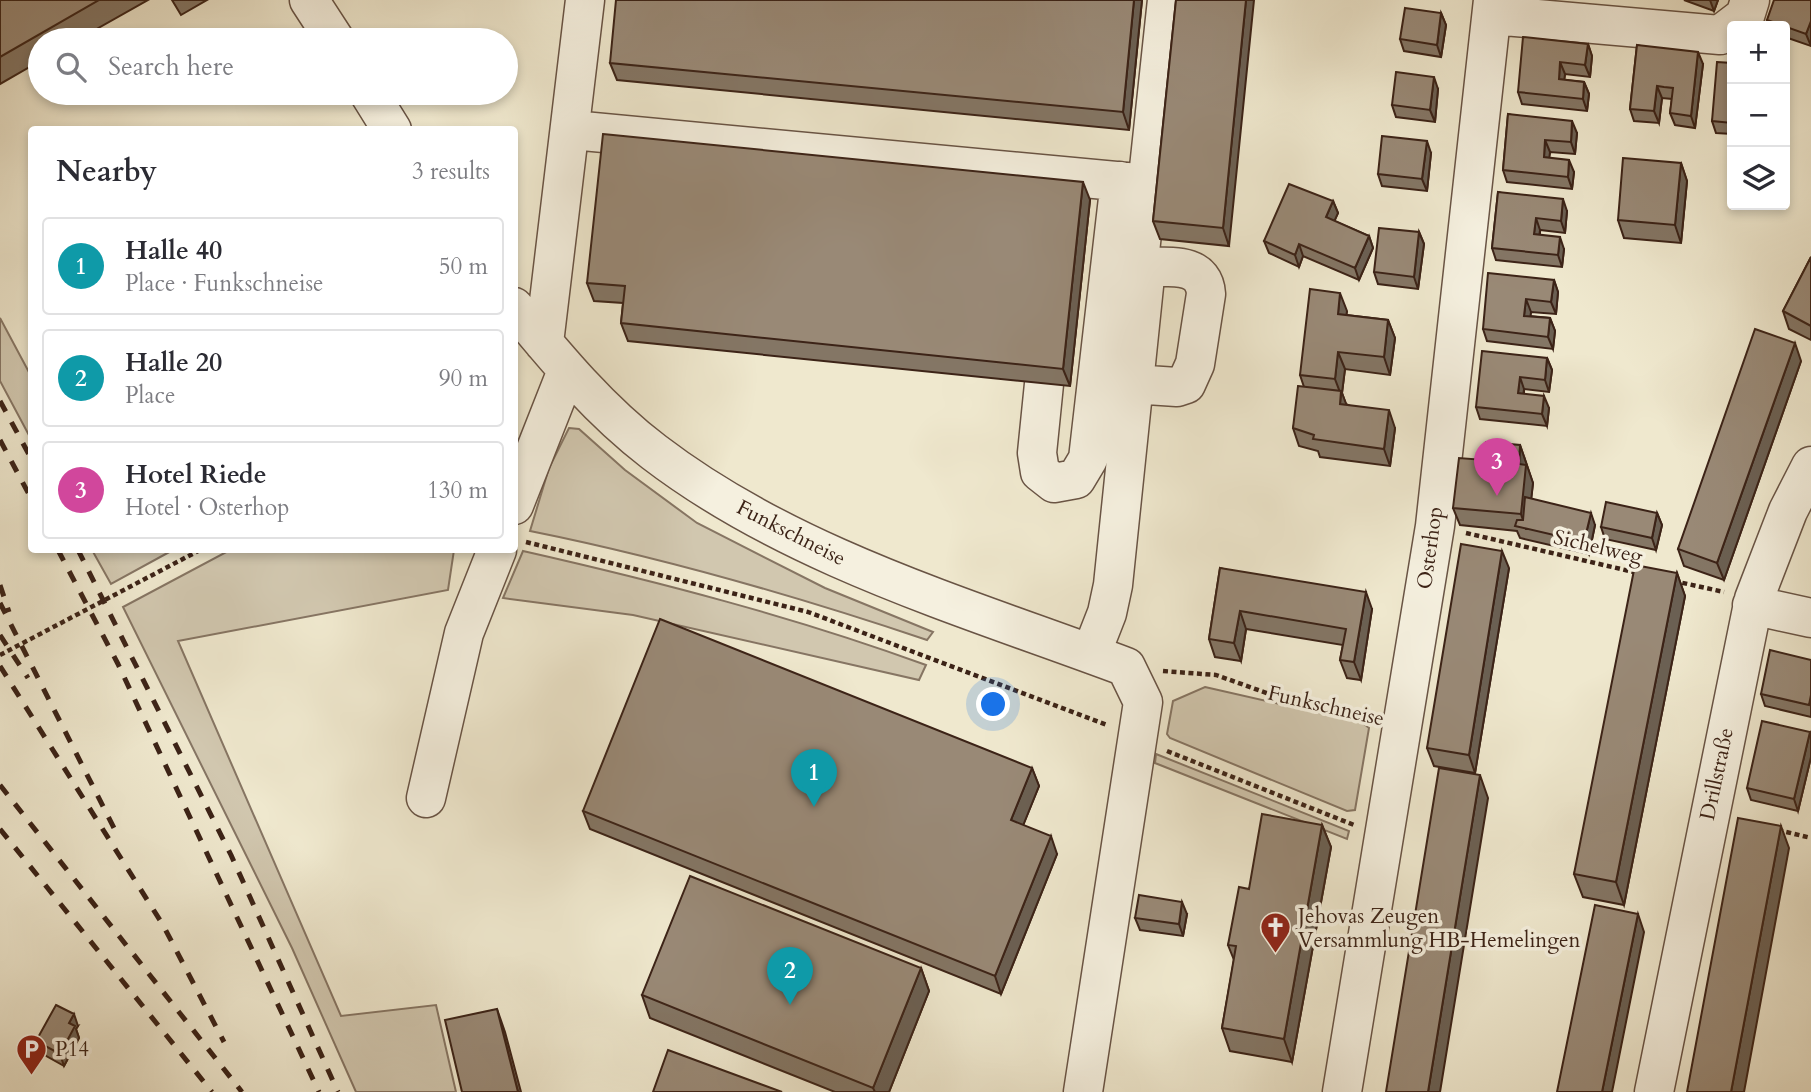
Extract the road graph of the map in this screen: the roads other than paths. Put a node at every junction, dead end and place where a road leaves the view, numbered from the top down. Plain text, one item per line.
1 (309, 0) edge
2 (585, 0) edge
3 (1167, 0) edge
4 (1750, 0) edge
5 (1492, 8) edge
6 (327, 28) edge
7 (377, 105) edge
8 (390, 126) edge
9 (572, 130) junction
10 (1134, 182) junction
11 (1146, 267) junction
12 (518, 312) edge
13 (555, 358) junction
14 (1044, 384) edge
15 (1132, 384) junction
16 (1811, 466) edge
17 (518, 491) edge
18 (509, 553) edge
19 (1753, 602) junction
20 (1811, 618) edge
21 (1108, 661) junction
22 (426, 798) dead end
23 (1083, 1092) edge
24 (1342, 1092) edge
25 (1654, 1092) edge

1 - 6 street
2 - 9 street
3 - 10 street
4 - 5 street
5 - 24 street, Osterhop
7 - 8 street
9 - 10 street
9 - 13 street
10 - 11 street
10 - 14 street
11 - 15 street
11 - 15 street
12 - 13 street, Funkschneise
13 - 17 street
13 - 21 street, Funkschneise
15 - 21 street
16 - 19 street, Drillstraße
18 - 22 street
19 - 20 street
19 - 25 street, Drillstraße
21 - 23 street

